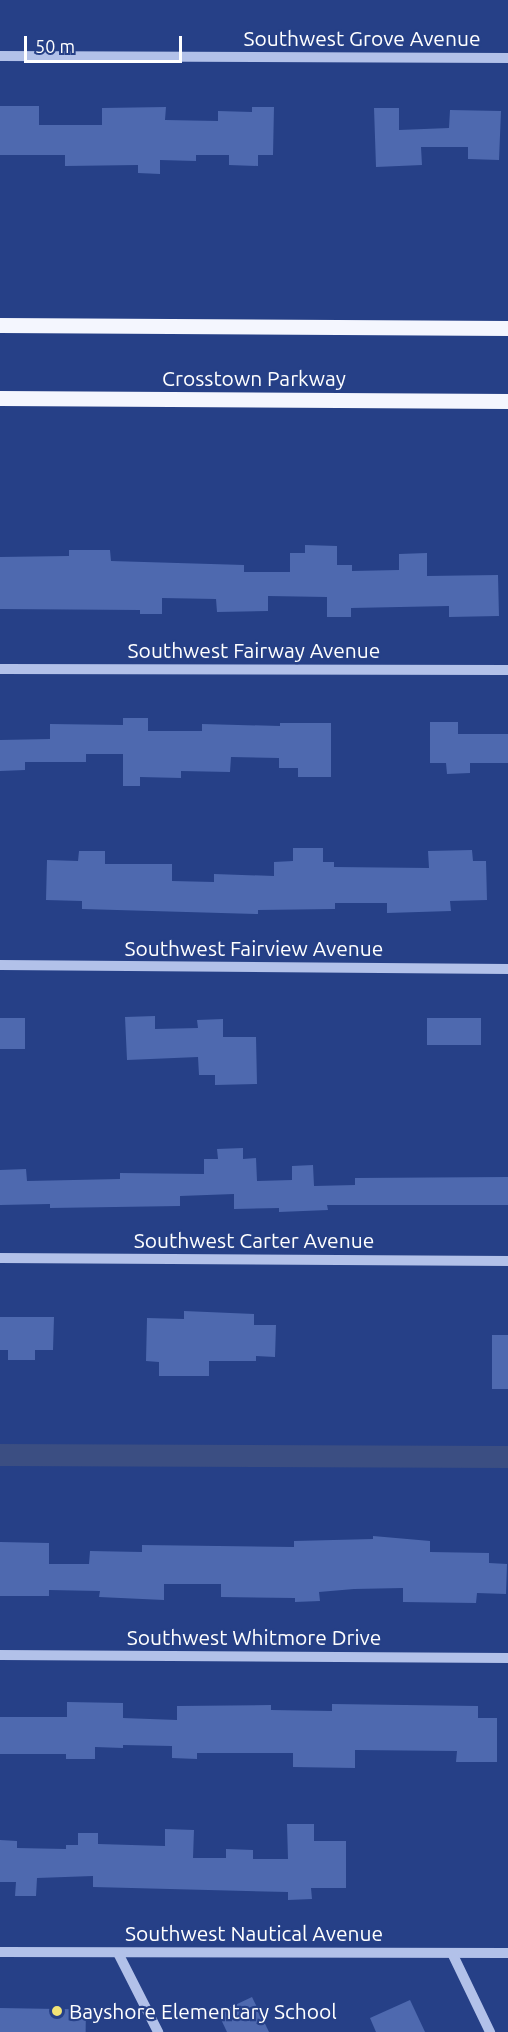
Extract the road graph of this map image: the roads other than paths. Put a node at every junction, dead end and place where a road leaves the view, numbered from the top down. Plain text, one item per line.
1 (0, 56) edge
2 (508, 58) edge
3 (0, 325) edge
4 (508, 328) edge
5 (0, 398) edge
6 (508, 401) edge
7 (0, 669) edge
8 (508, 670) edge
9 (0, 965) edge
10 (508, 969) edge
11 (0, 1258) edge
12 (508, 1261) edge
13 (0, 1655) edge
14 (508, 1658) edge
15 (0, 1952) edge
16 (118, 1953) junction
17 (452, 1953) junction
18 (508, 1953) edge
19 (158, 2032) edge
20 (490, 2032) edge

1 - 2 street, Southwest Grove Avenue
3 - 4 main road
5 - 6 main road, Crosstown Parkway
7 - 8 street, Southwest Fairway Avenue
9 - 10 street, Southwest Fairview Avenue
11 - 12 street, Southwest Carter Avenue
13 - 14 street, Southwest Whitmore Drive
15 - 16 street, Southwest Nautical Avenue
16 - 17 street, Southwest Nautical Avenue
16 - 19 street
17 - 18 street, Southwest Nautical Avenue
17 - 20 street

